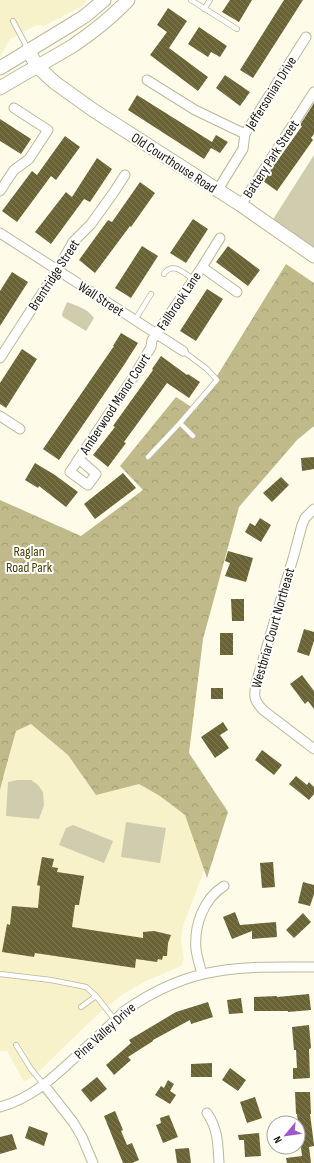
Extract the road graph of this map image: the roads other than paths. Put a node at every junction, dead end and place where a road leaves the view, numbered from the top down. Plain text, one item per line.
1 (104, 0) edge
2 (128, 0) edge
3 (191, 0) edge
4 (210, 0) edge
5 (204, 9) junction
6 (13, 21) dead end
7 (237, 29) dead end
8 (306, 37) dead end
9 (28, 50) junction
10 (38, 66) junction
11 (0, 68) edge
12 (147, 80) dead end
13 (0, 88) edge
14 (314, 92) edge
15 (14, 108) dead end
16 (245, 134) junction
17 (125, 175) dead end
18 (0, 191) edge
19 (217, 191) junction
20 (241, 205) junction
21 (0, 233) edge
22 (220, 238) dead end
23 (314, 256) edge
24 (202, 267) junction
25 (57, 270) junction
26 (164, 274) dead end
27 (194, 279) junction
28 (237, 292) dead end
29 (151, 294) dead end
30 (135, 320) junction
31 (156, 334) junction
32 (182, 351) joint
33 (0, 358) edge
34 (0, 416) edge
35 (180, 423) junction
36 (20, 429) dead end
37 (193, 436) dead end
38 (148, 457) dead end
39 (78, 460) junction
40 (314, 509) edge
41 (314, 749) edge
42 (224, 886) dead end
43 (314, 967) edge
44 (0, 974) edge
45 (202, 974) junction
46 (96, 996) junction
47 (81, 1007) dead end
48 (115, 1020) junction
49 (16, 1045) dead end
50 (44, 1085) junction
51 (0, 1107) edge
52 (207, 1113) dead end
53 (93, 1163) edge
54 (218, 1163) edge

1 - 9 street
2 - 10 street
3 - 5 lane
4 - 5 lane
5 - 7 lane
6 - 9 lane
8 - 16 street, Jeffersonian Drive
9 - 10 street, Old Courthouse Road
9 - 11 street
10 - 13 street
10 - 19 street, Old Courthouse Road
12 - 16 street
14 - 20 street, Battery Park Street
15 - 18 street
16 - 19 street, Jeffersonian Drive
17 - 25 street, Brentridge Street
19 - 20 street, Old Courthouse Road
20 - 23 street, Old Courthouse Road
21 - 25 street, Wall Street
22 - 24 street, Fallbrook Lane
24 - 27 street, Fallbrook Lane
24 - 28 street, Fallbrook Lane
25 - 30 street, Wall Street
25 - 33 street, Brentridge Street
26 - 27 lane
27 - 31 street, Fallbrook Lane
29 - 30 lane
30 - 31 street, Wall Street
31 - 32 street, Wall Street
31 - 39 street, Amberwood Manor Court
32 - 35 lane
34 - 36 street
35 - 37 lane
35 - 38 lane
39 - 39 street, Amberwood Manor Court
40 - 41 street, Westbriar Court Northeast
42 - 45 street
43 - 45 street, Pine Valley Drive
44 - 46 lane
45 - 48 street, Pine Valley Drive
46 - 47 lane
46 - 48 lane
48 - 50 street, Pine Valley Drive
49 - 50 lane
50 - 51 street, Pine Valley Drive
50 - 53 street
52 - 54 street

